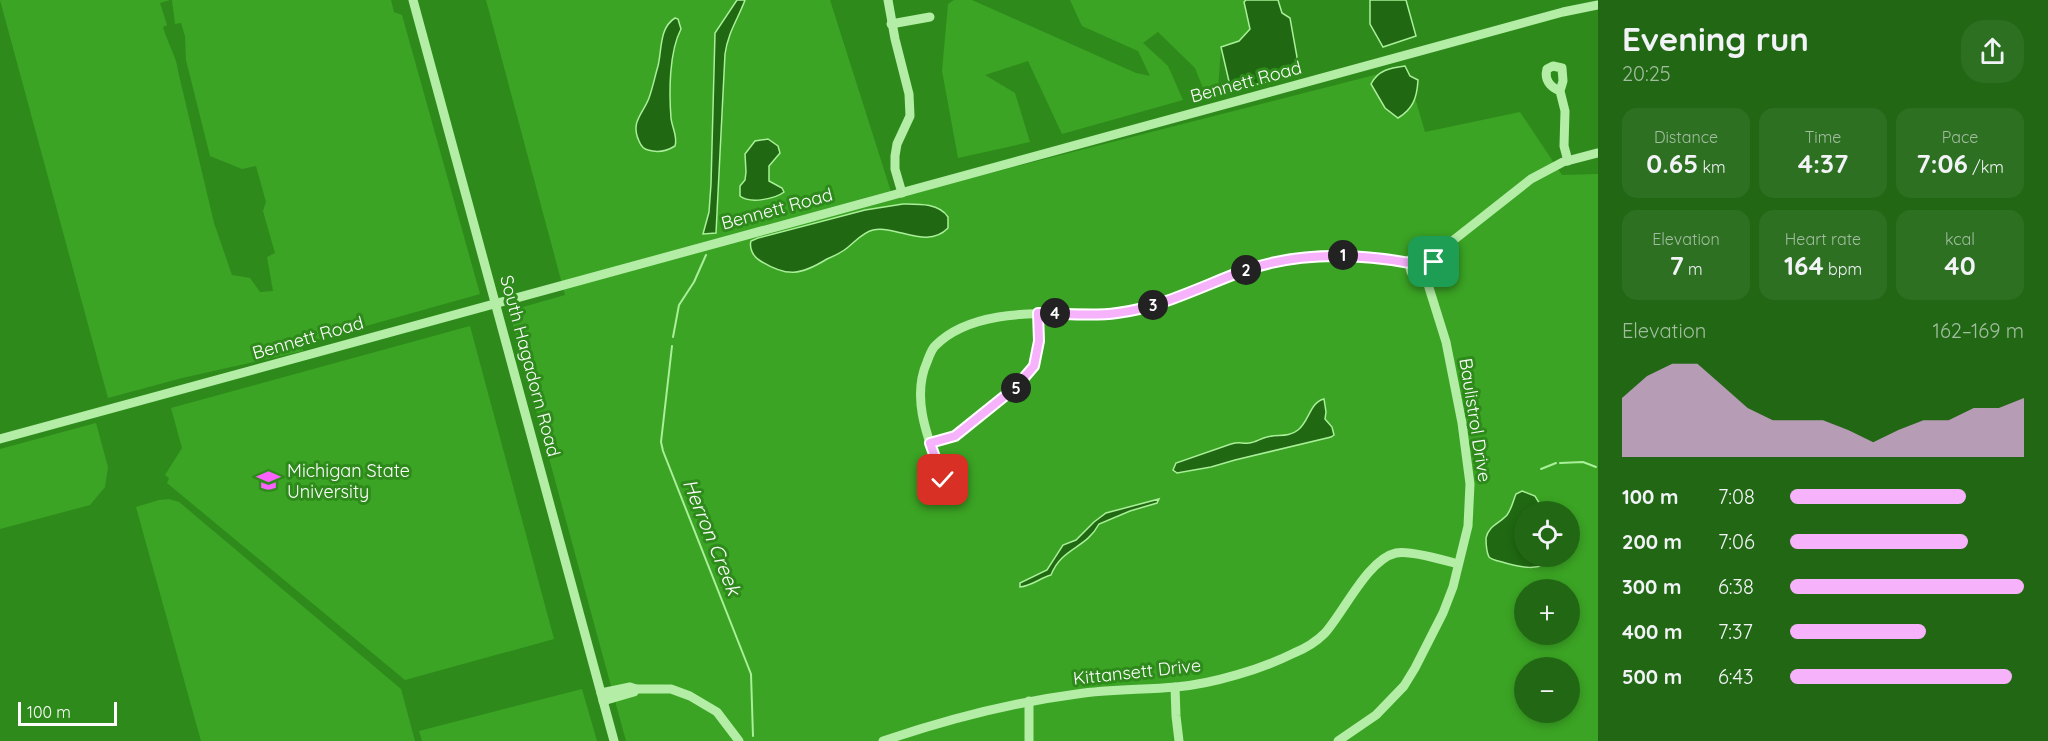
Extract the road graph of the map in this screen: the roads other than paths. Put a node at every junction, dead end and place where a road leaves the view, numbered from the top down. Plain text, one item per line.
1 (413, 0) edge
2 (888, 0) edge
3 (1592, 0) edge
4 (1598, 5) edge
5 (1563, 12) junction
6 (930, 17) dead end
7 (891, 24) junction
8 (1560, 91) dead end
9 (910, 116) junction
10 (921, 119) dead end
11 (1598, 153) edge
12 (1568, 161) junction
13 (902, 193) junction
14 (1432, 259) junction
15 (1410, 263) junction
16 (1426, 278) junction
17 (496, 303) junction
18 (1038, 313) junction
19 (0, 439) edge
20 (930, 443) junction
21 (943, 480) dead end
22 (1458, 564) junction
23 (1175, 687) junction
24 (602, 697) junction
25 (1029, 701) junction
26 (614, 741) edge
27 (739, 741) edge
28 (883, 741) edge
29 (1029, 741) edge
30 (1179, 741) edge
31 (1338, 741) edge

1 - 17 street, South Hagadorn Road
2 - 7 street
3 - 5 street, Bennett Road
4 - 5 street, Bennett Road
5 - 13 street, Bennett Road
6 - 7 street
7 - 9 street
8 - 12 street
9 - 10 street
9 - 13 street
11 - 12 street
12 - 14 street
13 - 17 street, Bennett Road
14 - 15 street
14 - 16 street
15 - 16 street
15 - 18 street
16 - 22 street, Baulistrol Drive
17 - 19 street, Bennett Road
17 - 24 street, South Hagadorn Road
18 - 20 street
18 - 20 street
20 - 21 street
22 - 23 street, Kittansett Drive
22 - 31 street, Baulistrol Drive
23 - 25 street, Kittansett Drive
23 - 30 street
24 - 26 street, South Hagadorn Road
24 - 27 street
25 - 28 street, Kittansett Drive
25 - 29 street

